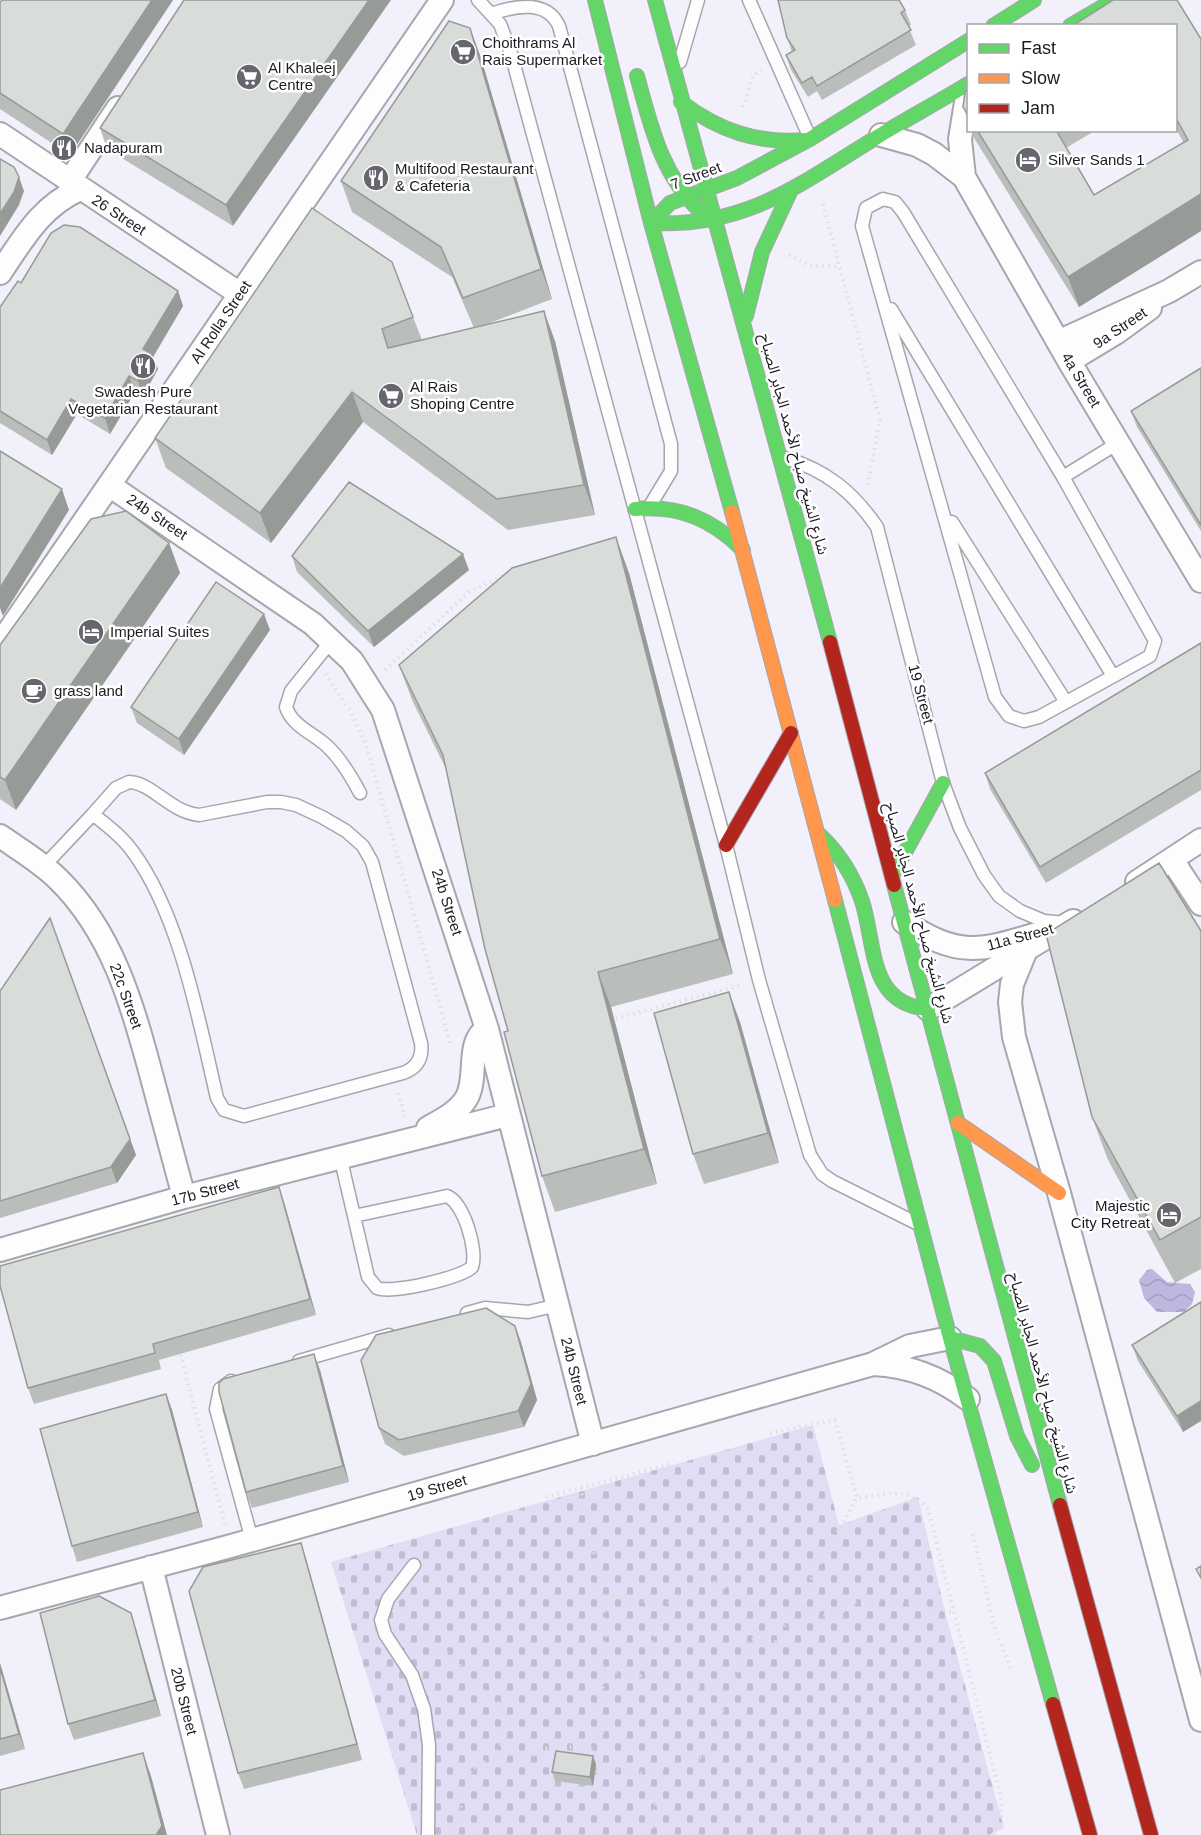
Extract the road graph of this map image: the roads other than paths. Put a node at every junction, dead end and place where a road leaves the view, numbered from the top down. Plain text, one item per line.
1 (442, 0) edge
2 (478, 0) edge
3 (595, 0) edge
4 (656, 0) edge
5 (698, 0) edge
6 (748, 0) edge
7 (1034, 0) edge
8 (1114, 0) edge
9 (491, 14) junction
10 (996, 24) edge
11 (1073, 24) edge
12 (967, 42) edge
13 (634, 68) dead end
14 (676, 78) junction
15 (967, 85) edge
16 (132, 86) edge
17 (967, 101) edge
18 (681, 102) junction
19 (0, 134) edge
20 (881, 135) junction
21 (810, 139) junction
22 (964, 177) junction
23 (75, 186) junction
24 (706, 189) junction
25 (790, 192) junction
26 (682, 197) junction
27 (715, 221) junction
28 (651, 223) junction
29 (1201, 272) edge
30 (0, 273) edge
31 (240, 294) junction
32 (883, 295) junction
33 (745, 321) junction
34 (1064, 352) junction
35 (1118, 443) junction
36 (781, 457) junction
37 (1063, 477) junction
38 (109, 485) junction
39 (642, 508) junction
40 (944, 511) junction
41 (743, 550) junction
42 (1201, 581) edge
43 (332, 640) junction
44 (0, 644) edge
45 (1113, 676) junction
46 (1066, 702) junction
47 (791, 733) junction
48 (943, 783) junction
49 (360, 793) dead end
50 (93, 814) junction
51 (816, 832) junction
52 (0, 836) edge
53 (726, 845) junction
54 (1191, 853) edge
55 (44, 866) junction
56 (892, 876) junction
57 (1116, 894) edge
58 (1201, 904) edge
59 (1079, 918) junction
60 (904, 922) junction
61 (1026, 950) junction
62 (928, 1009) junction
63 (487, 1029) junction
64 (508, 1115) junction
65 (958, 1123) junction
66 (412, 1138) junction
67 (340, 1156) junction
68 (1059, 1193) junction
69 (183, 1197) junction
70 (354, 1216) junction
71 (920, 1226) junction
72 (0, 1250) edge
73 (558, 1305) junction
74 (451, 1318) edge
75 (405, 1331) edge
76 (950, 1338) junction
77 (290, 1364) edge
78 (873, 1364) junction
79 (244, 1377) edge
80 (968, 1399) junction
81 (593, 1444) junction
82 (1054, 1488) junction
83 (242, 1543) junction
84 (414, 1565) dead end
85 (151, 1567) junction
86 (0, 1608) edge
87 (1201, 1720) edge
88 (218, 1835) edge
89 (428, 1835) edge
90 (1090, 1835) edge
91 (1151, 1835) edge

1 - 31 street, Al Rolla Street
2 - 9 lane
3 - 28 main road
4 - 14 main road, شارع الشيخ صباح الأحمد الجابر الصباح
5 - 14 lane
6 - 21 lane
7 - 10 main road
8 - 11 main road
9 - 39 lane
9 - 39 lane
12 - 21 main road, 7 Street
13 - 26 main road
14 - 18 main road, شارع الشيخ صباح الأحمد الجابر الصباح
15 - 20 main road
16 - 23 street
17 - 22 street, 4a Street
18 - 21 main road
18 - 24 main road, شارع الشيخ صباح الأحمد الجابر الصباح
19 - 23 street, 26 Street
20 - 22 street, 4a Street
20 - 25 main road
21 - 24 main road, 7 Street
22 - 34 street, 4a Street
23 - 30 street
23 - 31 street, 26 Street
24 - 26 main road, 7 Street
24 - 27 main road, شارع الشيخ صباح الأحمد الجابر الصباح
25 - 27 main road
25 - 33 main road
26 - 27 main road
26 - 28 main road, 7 Street
27 - 28 main road
27 - 33 main road, شارع الشيخ صباح الأحمد الجابر الصباح
28 - 41 main road
29 - 34 street, 9a Street
31 - 38 street, Al Rolla Street
32 - 37 lane
32 - 40 lane
32 - 45 lane
33 - 36 main road, شارع الشيخ صباح الأحمد الجابر الصباح
34 - 35 street, 4a Street
35 - 37 lane
35 - 42 street, 4a Street
36 - 48 lane, 19 Street
36 - 56 main road, شارع الشيخ صباح الأحمد الجابر الصباح
37 - 45 lane
38 - 43 street, 24b Street
38 - 44 street, Al Rolla Street
39 - 41 main road
39 - 53 lane
40 - 46 lane
40 - 46 lane
41 - 47 main road
43 - 49 lane
43 - 63 street, 24b Street
45 - 46 lane
47 - 51 main road
47 - 53 main road
48 - 56 main road
48 - 59 lane, 19 Street
50 - 50 lane
50 - 55 lane
51 - 62 main road
51 - 71 main road
52 - 55 street, 22c Street
53 - 71 lane
54 - 57 street
54 - 58 street
55 - 69 street, 22c Street
56 - 60 main road, شارع الشيخ صباح الأحمد الجابر الصباح
59 - 60 street, 11a Street
59 - 61 street, 11a Street
60 - 62 main road, شارع الشيخ صباح الأحمد الجابر الصباح
61 - 62 street, 11a Street
61 - 68 street
62 - 65 main road, شارع الشيخ صباح الأحمد الجابر الصباح
63 - 64 street, 24b Street
63 - 66 street, 17b Street
64 - 66 street, 17b Street
64 - 73 street, 24b Street
65 - 68 main road
65 - 82 main road, شارع الشيخ صباح الأحمد الجابر الصباح
66 - 67 street, 17b Street
67 - 69 street, 17b Street
67 - 70 lane
68 - 87 street
69 - 72 street, 17b Street
70 - 70 lane
71 - 76 main road
73 - 74 lane
73 - 81 street, 24b Street
75 - 77 lane
76 - 78 street, 19 Street
76 - 80 main road
76 - 82 main road
78 - 80 street, 19 Street
78 - 81 street, 19 Street
79 - 83 lane
80 - 90 main road
81 - 83 street, 19 Street
82 - 91 main road, شارع الشيخ صباح الأحمد الجابر الصباح
83 - 85 street, 19 Street
84 - 89 lane
85 - 86 street, 19 Street
85 - 88 street, 20b Street

